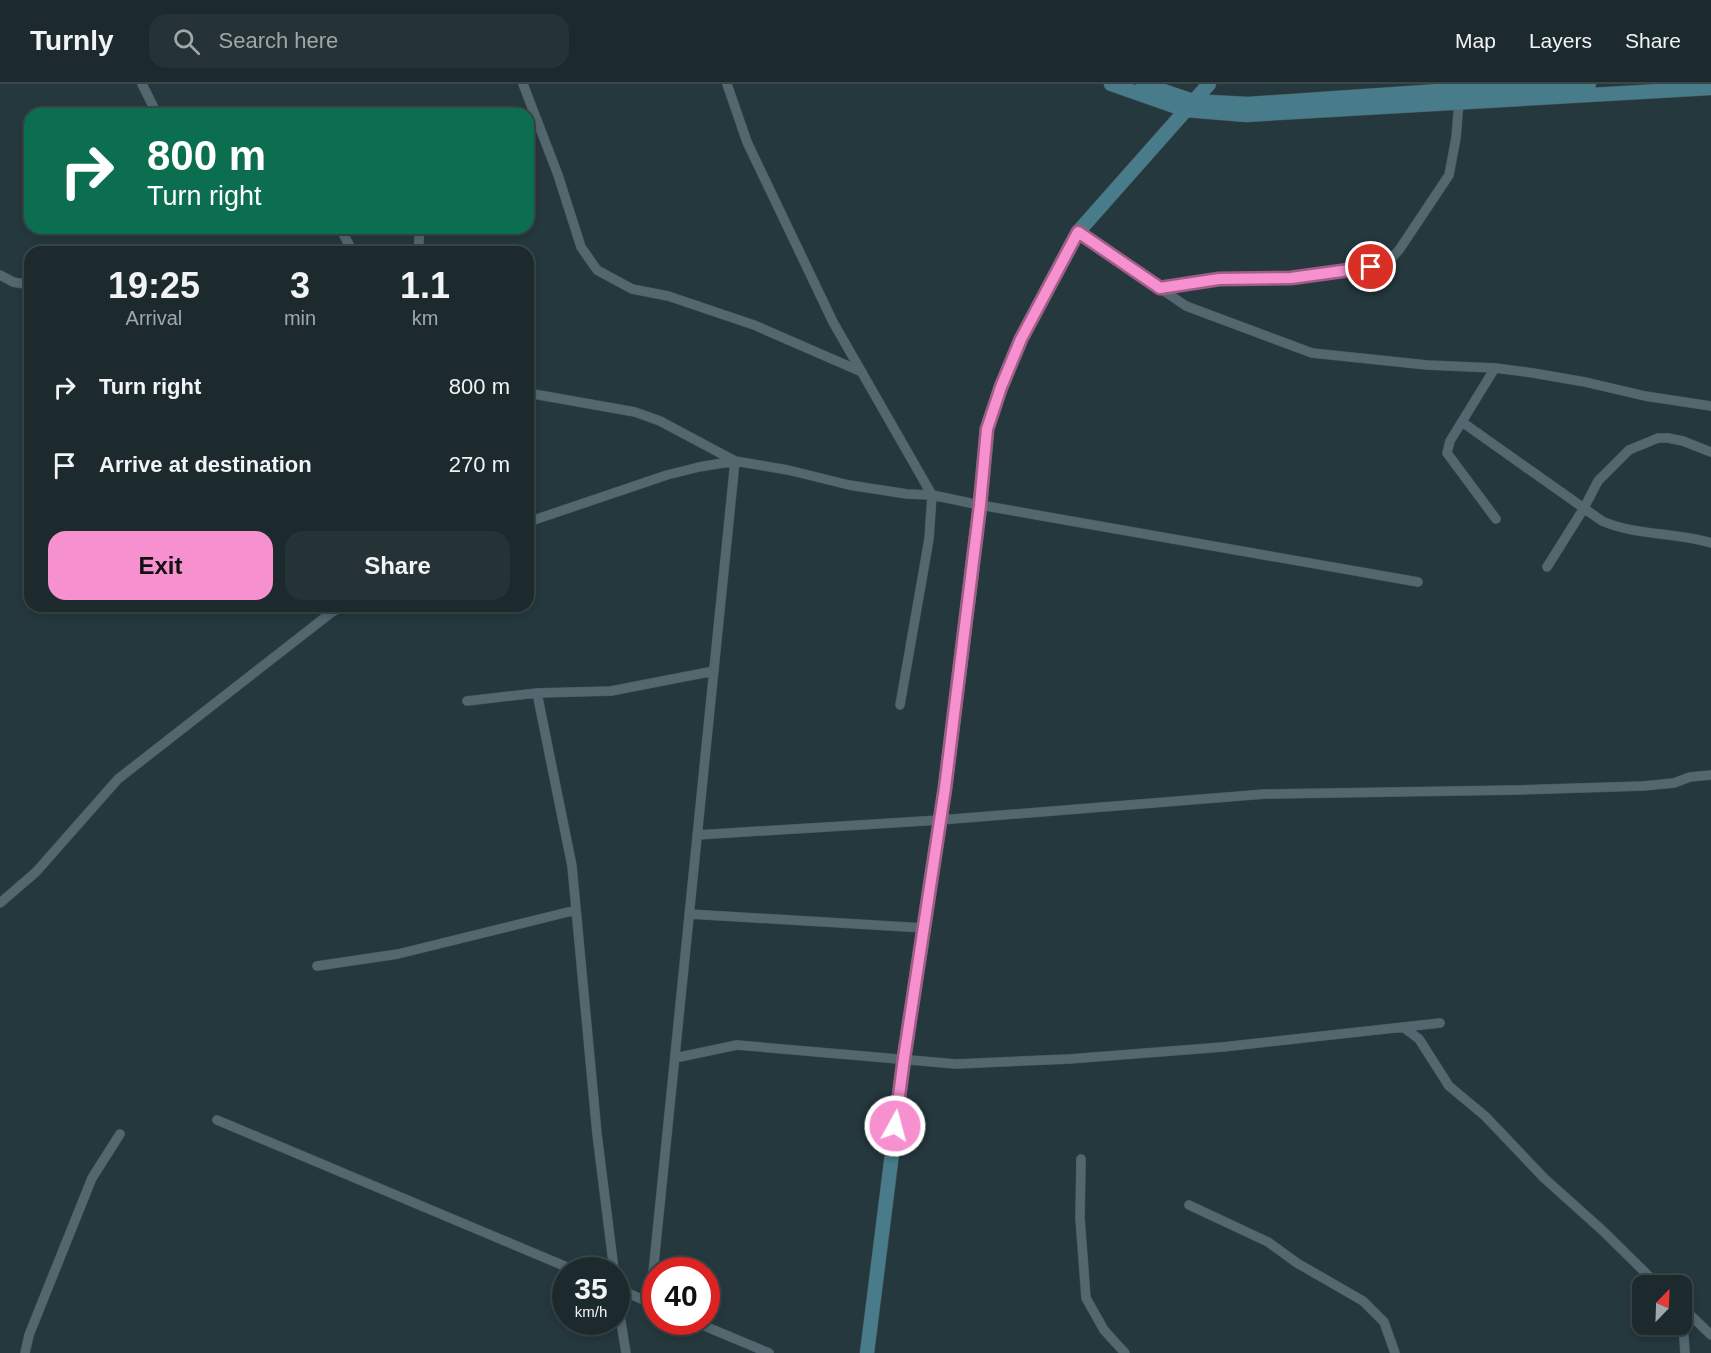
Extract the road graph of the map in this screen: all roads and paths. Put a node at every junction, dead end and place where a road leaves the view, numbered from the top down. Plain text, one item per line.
1 (142, 84) edge
2 (523, 84) edge
3 (727, 84) edge
4 (1111, 84) edge
5 (1143, 84) edge
6 (1209, 84) edge
7 (1589, 84) edge
8 (1711, 88) edge
9 (1454, 92) edge
10 (1189, 105) junction
11 (154, 108) edge
12 (532, 108) edge
13 (534, 113) edge
14 (1078, 232) junction
15 (0, 275) edge
16 (24, 284) edge
17 (1160, 288) junction
18 (1495, 368) junction
19 (863, 373) junction
20 (534, 394) edge
21 (1711, 406) edge
22 (1462, 422) junction
23 (1711, 452) edge
24 (735, 461) junction
25 (932, 495) junction
26 (980, 505) junction
27 (1584, 508) junction
28 (1496, 519) dead end
29 (534, 520) edge
30 (1711, 543) edge
31 (1547, 567) dead end
32 (1418, 582) dead end
33 (332, 612) edge
34 (714, 671) junction
35 (537, 693) junction
36 (467, 701) dead end
37 (900, 705) dead end
38 (1711, 775) edge
39 (940, 820) junction
40 (697, 835) junction
41 (0, 903) edge
42 (576, 910) junction
43 (689, 914) junction
44 (924, 928) junction
45 (317, 966) dead end
46 (1440, 1023) dead end
47 (1403, 1027) junction
48 (675, 1058) junction
49 (904, 1058) junction
50 (217, 1120) dead end
51 (120, 1134) dead end
52 (1081, 1158) dead end
53 (1190, 1204) dead end
54 (612, 1257) edge
55 (657, 1257) edge
56 (552, 1261) edge
57 (1648, 1275) edge
58 (1692, 1317) edge
59 (720, 1333) edge
60 (623, 1335) edge
61 (1684, 1335) edge
62 (1711, 1335) edge
63 (25, 1353) edge
64 (626, 1353) edge
65 (768, 1353) edge
66 (867, 1353) edge
67 (1125, 1353) edge
68 (1395, 1353) edge
69 (1685, 1353) edge

1 - 11 street
2 - 12 street
3 - 19 street
4 - 10 street
5 - 10 street
6 - 10 street
7 - 9 street
8 - 9 street
9 - 10 street
9 - 17 street
10 - 14 street
13 - 19 street
14 - 17 street
14 - 26 street
15 - 16 street
17 - 18 street
18 - 21 street
18 - 22 street
19 - 25 street
20 - 24 street
22 - 27 street
22 - 28 street
23 - 27 street
24 - 25 street
24 - 29 street
24 - 34 street
25 - 26 street
25 - 37 street
26 - 32 street
26 - 39 street
27 - 30 street
27 - 31 street
33 - 41 street
34 - 35 street
34 - 40 street
35 - 36 street
35 - 42 street
38 - 39 street
39 - 40 street
39 - 44 street
40 - 43 street
42 - 45 street
42 - 54 street
43 - 44 street
43 - 48 street
44 - 49 street
46 - 47 street
47 - 49 street
47 - 57 street
48 - 49 street
48 - 55 street
49 - 66 street
50 - 56 street
51 - 63 street
52 - 67 street
53 - 68 street
58 - 62 street
59 - 65 street
60 - 64 street
61 - 69 street

